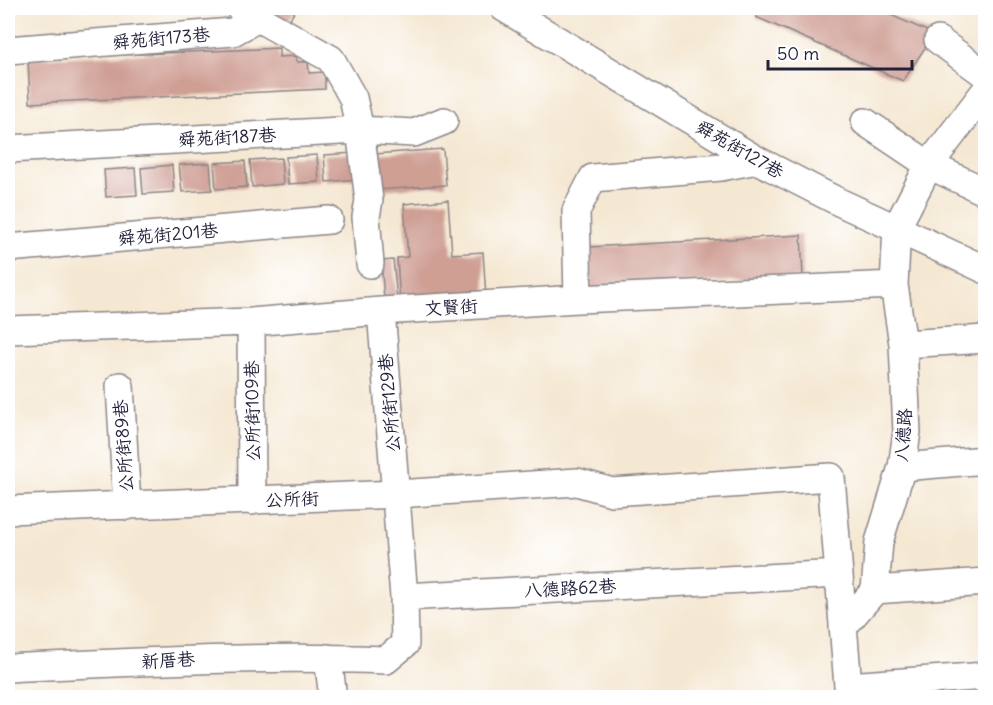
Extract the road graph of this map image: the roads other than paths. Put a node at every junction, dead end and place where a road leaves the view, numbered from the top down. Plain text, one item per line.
1 (504, 8) edge
2 (249, 13) edge
3 (938, 40) dead end
4 (8, 50) edge
5 (986, 75) edge
6 (986, 90) edge
7 (444, 121) dead end
8 (866, 122) dead end
9 (360, 130) junction
10 (8, 149) edge
11 (757, 160) junction
12 (929, 165) junction
13 (986, 192) edge
14 (329, 220) dead end
15 (897, 227) junction
16 (8, 248) edge
17 (370, 264) dead end
18 (986, 270) edge
19 (894, 285) junction
20 (579, 299) junction
21 (381, 311) junction
22 (251, 322) junction
23 (8, 330) edge
24 (986, 339) edge
25 (903, 344) junction
26 (120, 386) dead end
27 (986, 460) edge
28 (902, 467) junction
29 (397, 495) junction
30 (252, 501) junction
31 (127, 506) junction
32 (8, 510) edge
33 (839, 574) junction
34 (986, 582) edge
35 (875, 590) junction
36 (404, 597) junction
37 (843, 627) junction
38 (328, 658) junction
39 (8, 668) edge
40 (986, 676) edge
41 (848, 692) edge
42 (333, 698) edge

1 - 11 street, 舜苑街127巷
2 - 4 street, 舜苑街173巷
2 - 9 street, 舜苑街173巷
3 - 5 street
6 - 12 street
7 - 9 street, 舜苑街187巷
8 - 12 street
9 - 10 street, 舜苑街187巷
9 - 17 street, 舜苑街173巷
11 - 15 street, 舜苑街127巷
11 - 20 street
12 - 13 street
12 - 15 street
14 - 16 street, 舜苑街201巷
15 - 18 street, 舜苑街127巷
15 - 19 street, 八德路
19 - 20 street, 文賢街
19 - 25 street, 八德路
20 - 21 street, 文賢街
21 - 22 street, 文賢街
21 - 29 street, 公所街129巷
22 - 23 street, 文賢街
22 - 30 street, 公所街109巷
24 - 25 street
25 - 28 street, 八德路
26 - 31 street, 公所街89巷
27 - 28 street
28 - 35 street, 八德路
29 - 30 street, 公所街
29 - 33 street, 公所街
29 - 36 street
30 - 31 street, 公所街
31 - 32 street, 公所街
33 - 36 street, 八德路62巷
33 - 37 street
34 - 35 street
35 - 37 street
36 - 38 street, 新厝巷
37 - 41 street
38 - 39 street, 新厝巷
38 - 42 street
40 - 41 street

